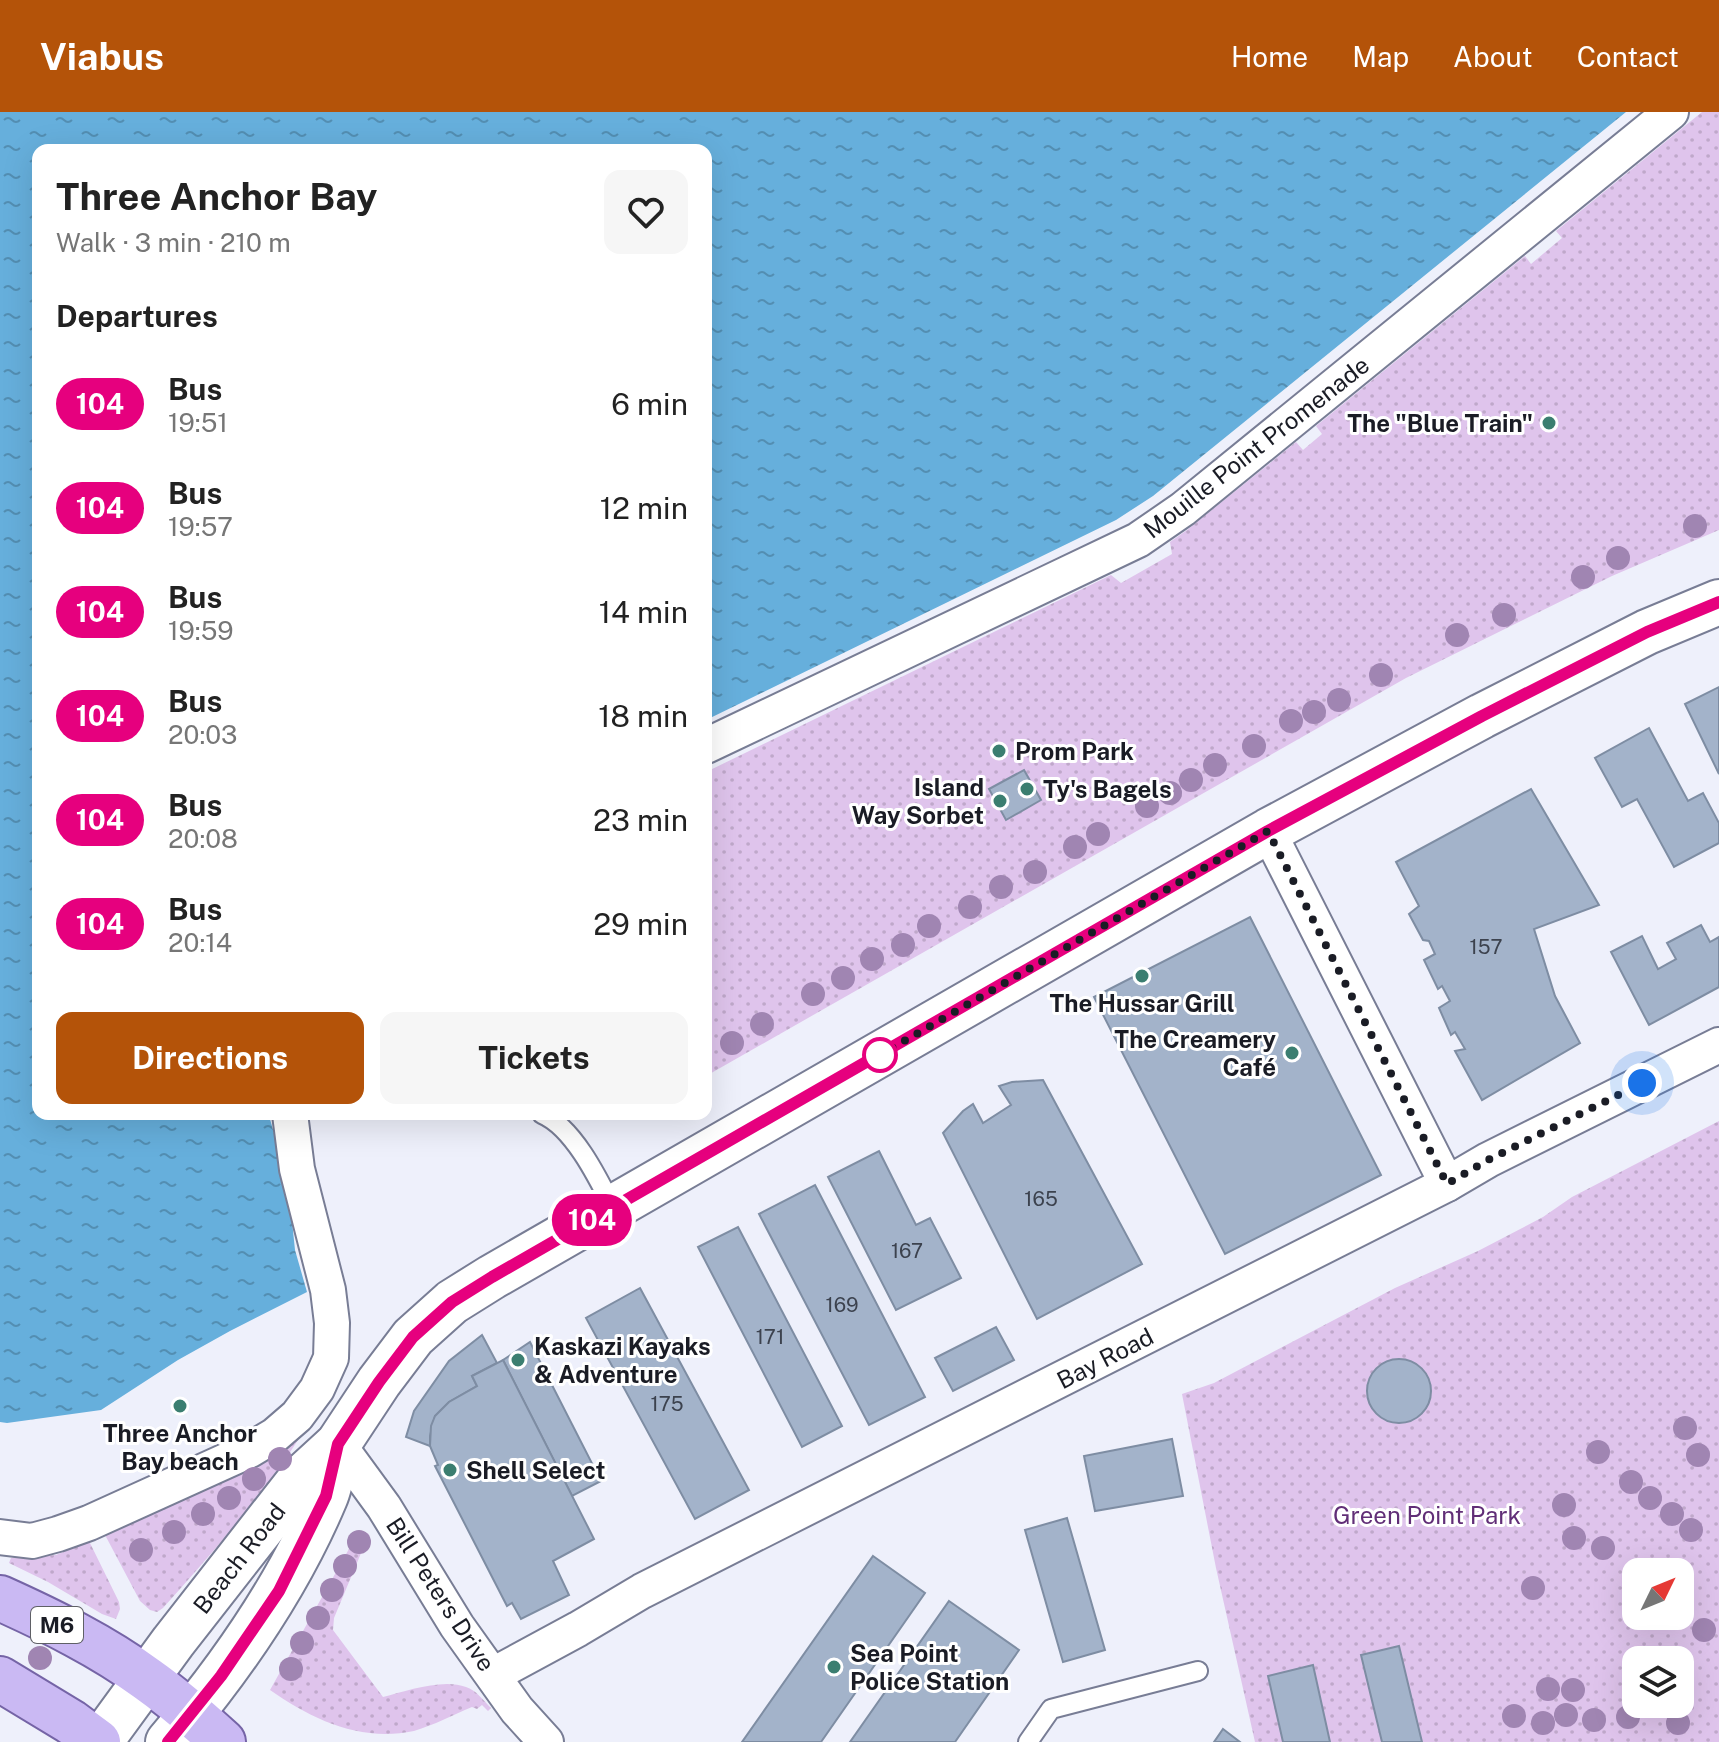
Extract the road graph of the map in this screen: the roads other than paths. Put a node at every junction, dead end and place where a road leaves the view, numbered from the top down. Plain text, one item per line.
1 (1671, 112) edge
2 (1719, 602) edge
3 (712, 743) edge
4 (1268, 831) junction
5 (1719, 1045) edge
6 (291, 1120) edge
7 (554, 1120) edge
8 (1447, 1184) junction
9 (613, 1208) junction
10 (338, 1444) junction
11 (0, 1537) edge
12 (0, 1598) edge
13 (1198, 1671) dead end
14 (493, 1675) junction
15 (0, 1679) edge
16 (147, 1679) junction
17 (194, 1733) edge
18 (99, 1742) edge
19 (546, 1742) edge
20 (1028, 1742) edge

1 - 3 street, Mouille Point Promenade
2 - 4 street, Beach Road
4 - 8 street
4 - 9 street, Beach Road
5 - 8 street, Bay Road
6 - 11 street
7 - 9 lane
8 - 14 street, Bay Road
9 - 10 street, Beach Road
10 - 14 street, Bill Peters Drive
10 - 16 street, Beach Road
10 - 17 street, Beach Road
12 - 16 main road, Beach Road / M6
13 - 20 lane
14 - 19 street, Bill Peters Drive
15 - 18 main road, Beach Road
16 - 17 main road, Beach Road / M6
16 - 18 street, Beach Road

